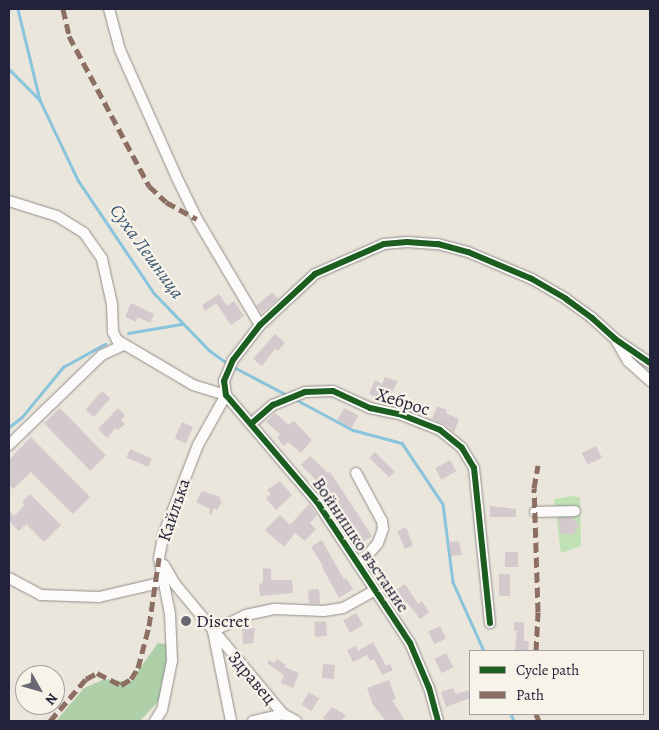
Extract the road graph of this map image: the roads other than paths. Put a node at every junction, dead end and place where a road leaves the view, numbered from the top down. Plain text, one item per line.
1 (109, 9) edge
2 (9, 201) edge
3 (260, 325) junction
4 (615, 339) junction
5 (123, 345) junction
6 (650, 363) edge
7 (650, 381) edge
8 (226, 395) junction
9 (252, 423) junction
10 (9, 444) edge
11 (356, 473) dead end
12 (575, 511) dead end
13 (535, 512) dead end
14 (159, 558) junction
15 (359, 565) junction
16 (9, 578) edge
17 (155, 584) dead end
18 (375, 590) junction
19 (490, 623) dead end
20 (213, 631) junction
21 (283, 714) junction
22 (156, 721) edge
23 (231, 721) edge
24 (253, 721) edge
25 (296, 721) edge
26 (438, 721) edge

1 - 3 street
2 - 5 street
3 - 4 street
3 - 8 street
4 - 6 street
4 - 7 street
5 - 8 street
5 - 10 street
8 - 9 street, Войнишко въстание
8 - 14 street, Кайлъка
9 - 15 street, Войнишко въстание
9 - 19 street, Хеброс
11 - 15 street
12 - 13 street
14 - 20 street, Здравец
14 - 22 street, Кайлъка
15 - 18 street, Войнишко въстание
16 - 17 street
18 - 20 street
18 - 26 street, Войнишко въстание
20 - 21 street, Здравец
20 - 23 street
21 - 24 street
21 - 25 street, Здравец

